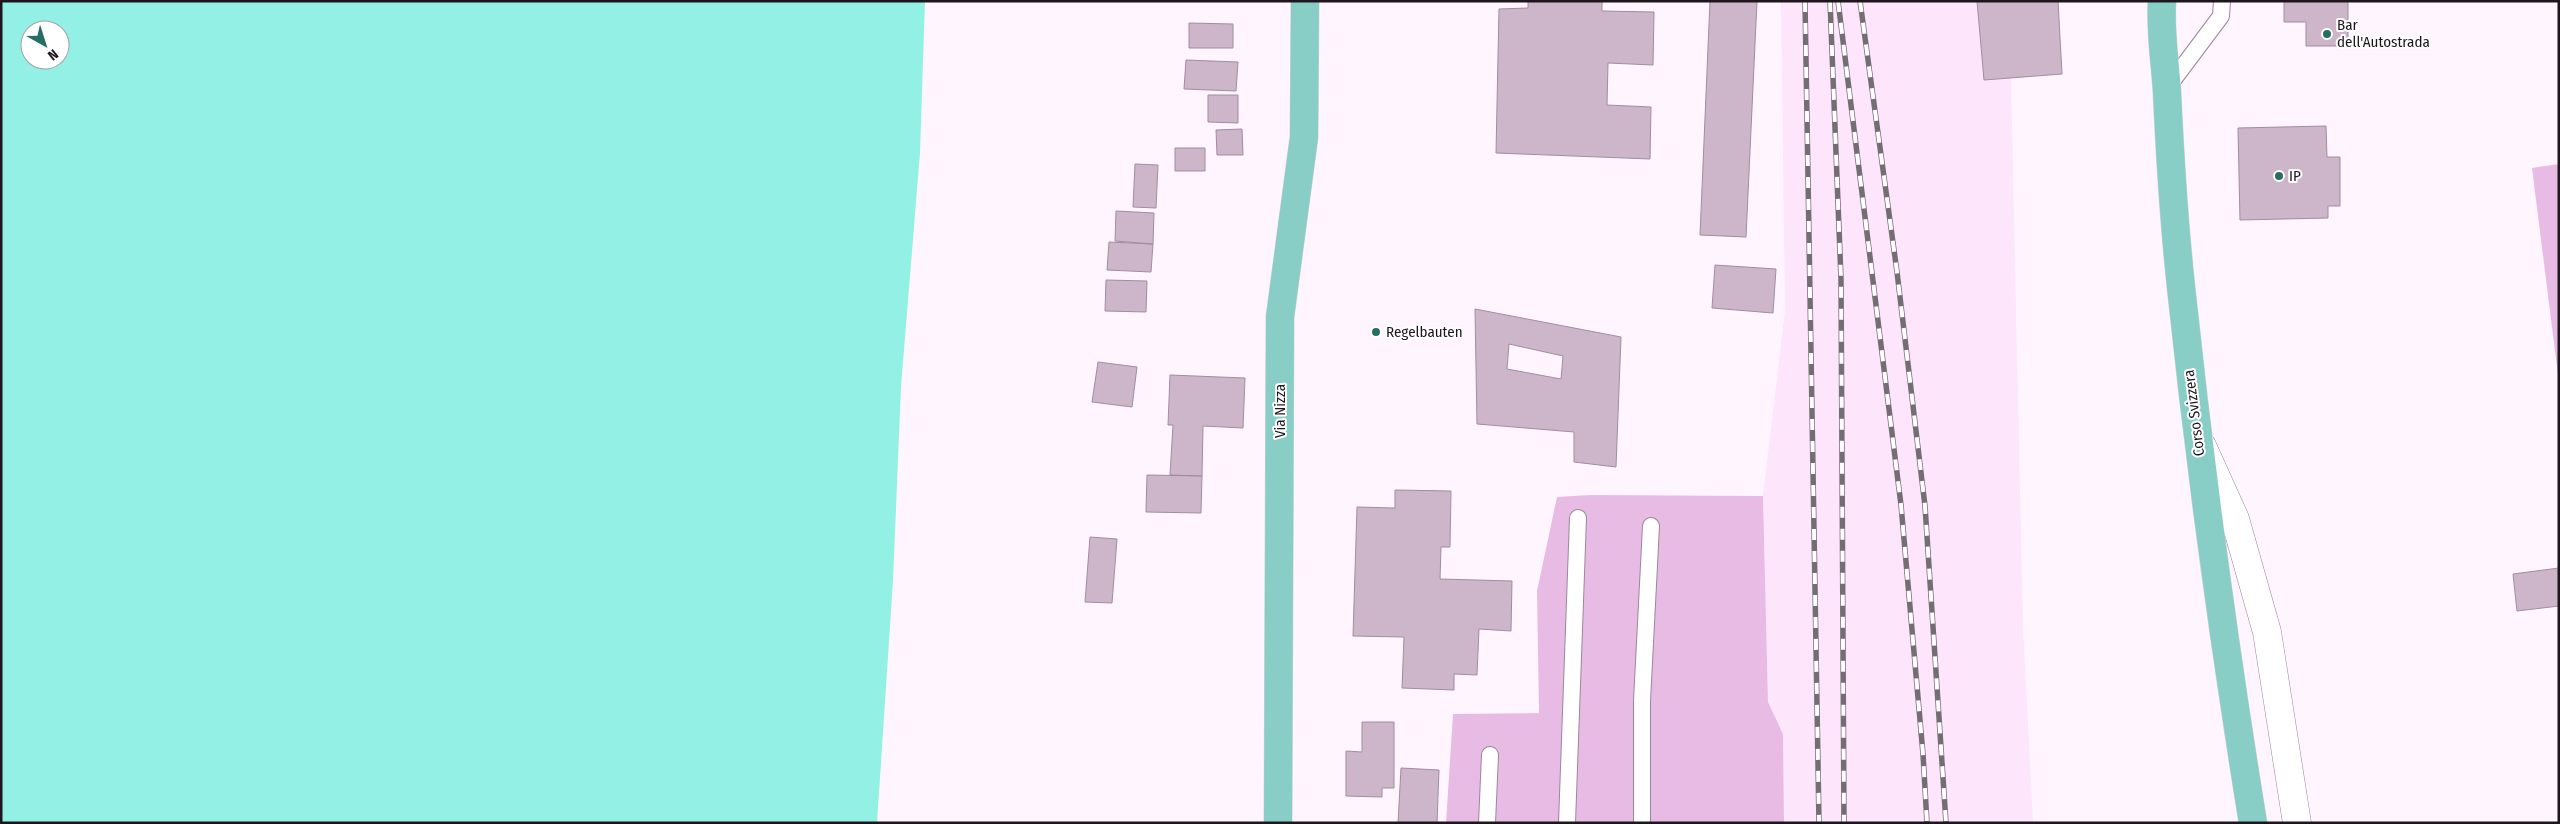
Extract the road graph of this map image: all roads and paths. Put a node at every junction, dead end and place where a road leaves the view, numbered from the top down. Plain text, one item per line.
1 (1305, 1) edge
2 (2153, 1) edge
3 (2162, 1) edge
4 (2222, 1) edge
5 (2160, 31) junction
6 (2166, 88) junction
7 (2196, 434) junction
8 (1578, 518) dead end
9 (1651, 526) dead end
10 (1490, 755) dead end
11 (1278, 823) edge
12 (1487, 823) edge
13 (1567, 823) edge
14 (1642, 823) edge
15 (2253, 823) edge
16 (2297, 823) edge

1 - 11 main road, Via Nizza
2 - 5 street
3 - 5 main road, Corso Svizzera
4 - 6 lane
5 - 6 main road, Corso Svizzera
6 - 7 main road, Corso Svizzera
7 - 15 main road, Corso Svizzera
7 - 16 street
8 - 13 lane
9 - 14 lane
10 - 12 lane

